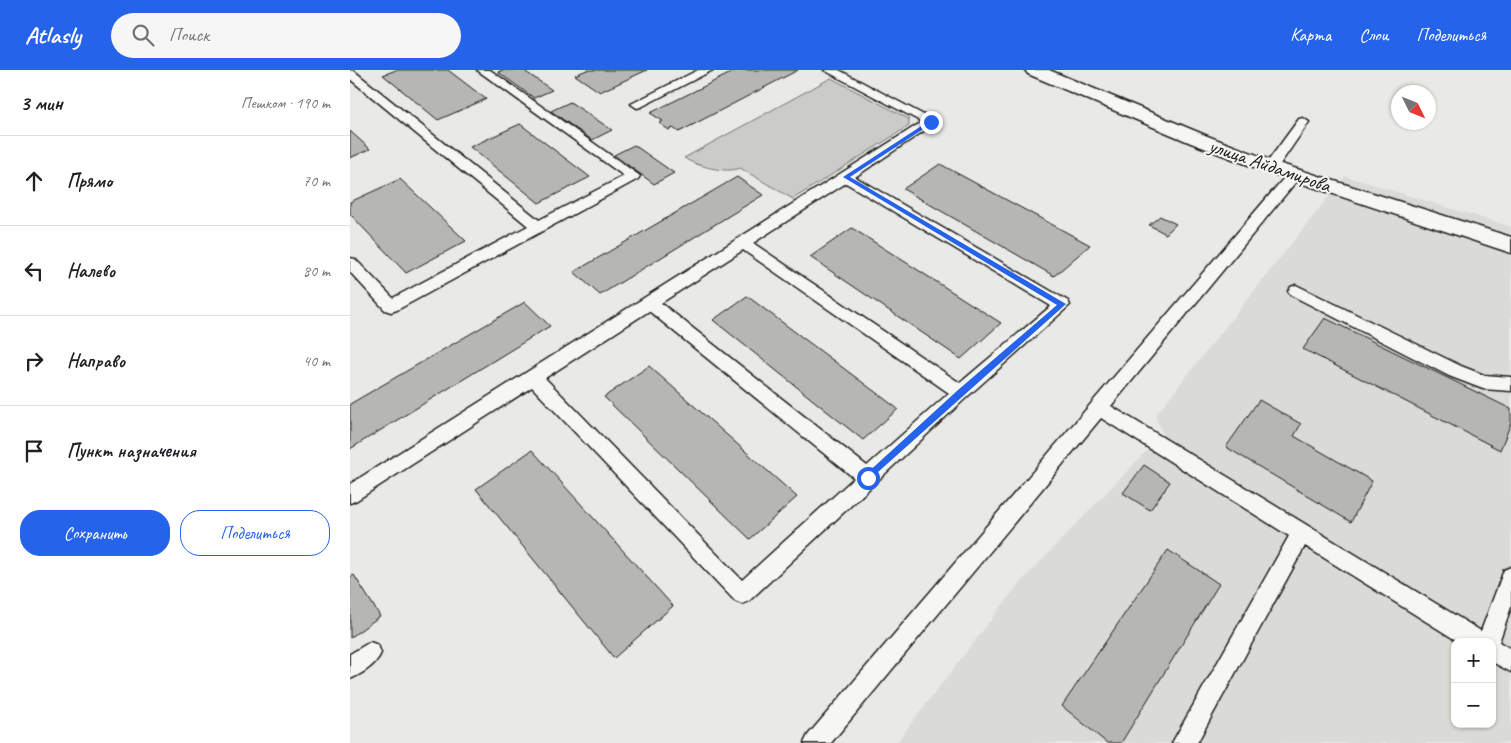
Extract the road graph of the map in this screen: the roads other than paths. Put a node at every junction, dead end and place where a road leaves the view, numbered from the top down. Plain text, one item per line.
1 (484, 70) edge
2 (707, 70) edge
3 (830, 70) edge
4 (1034, 70) edge
5 (350, 73) edge
6 (637, 104) dead end
7 (1303, 122) dead end
8 (1271, 167) junction
9 (1294, 175) junction
10 (846, 177) junction
11 (537, 226) junction
12 (743, 242) junction
13 (1511, 245) edge
14 (350, 263) edge
15 (1296, 291) dead end
16 (650, 302) junction
17 (533, 377) junction
18 (1511, 384) edge
19 (961, 392) junction
20 (1099, 408) junction
21 (868, 478) junction
22 (350, 494) edge
23 (1301, 534) junction
24 (1511, 576) edge
25 (1472, 638) edge
26 (1489, 638) edge
27 (370, 653) dead end
28 (1496, 653) edge
29 (1511, 662) edge
30 (350, 668) edge
31 (816, 743) edge
32 (1184, 743) edge

1 - 11 lane
2 - 6 lane
3 - 10 lane
4 - 8 main road, улица Айдамирова
5 - 11 lane
7 - 8 lane
8 - 9 main road, улица Айдамирова
9 - 13 main road, улица Айдамирова
9 - 20 lane
10 - 12 lane
10 - 19 lane
11 - 14 lane
12 - 16 lane
12 - 19 lane
15 - 18 lane
16 - 17 lane
16 - 21 lane
17 - 21 lane
17 - 22 lane
19 - 21 lane
20 - 23 lane
20 - 31 lane
23 - 25 lane
23 - 32 lane
24 - 26 lane
27 - 30 lane
28 - 29 lane

